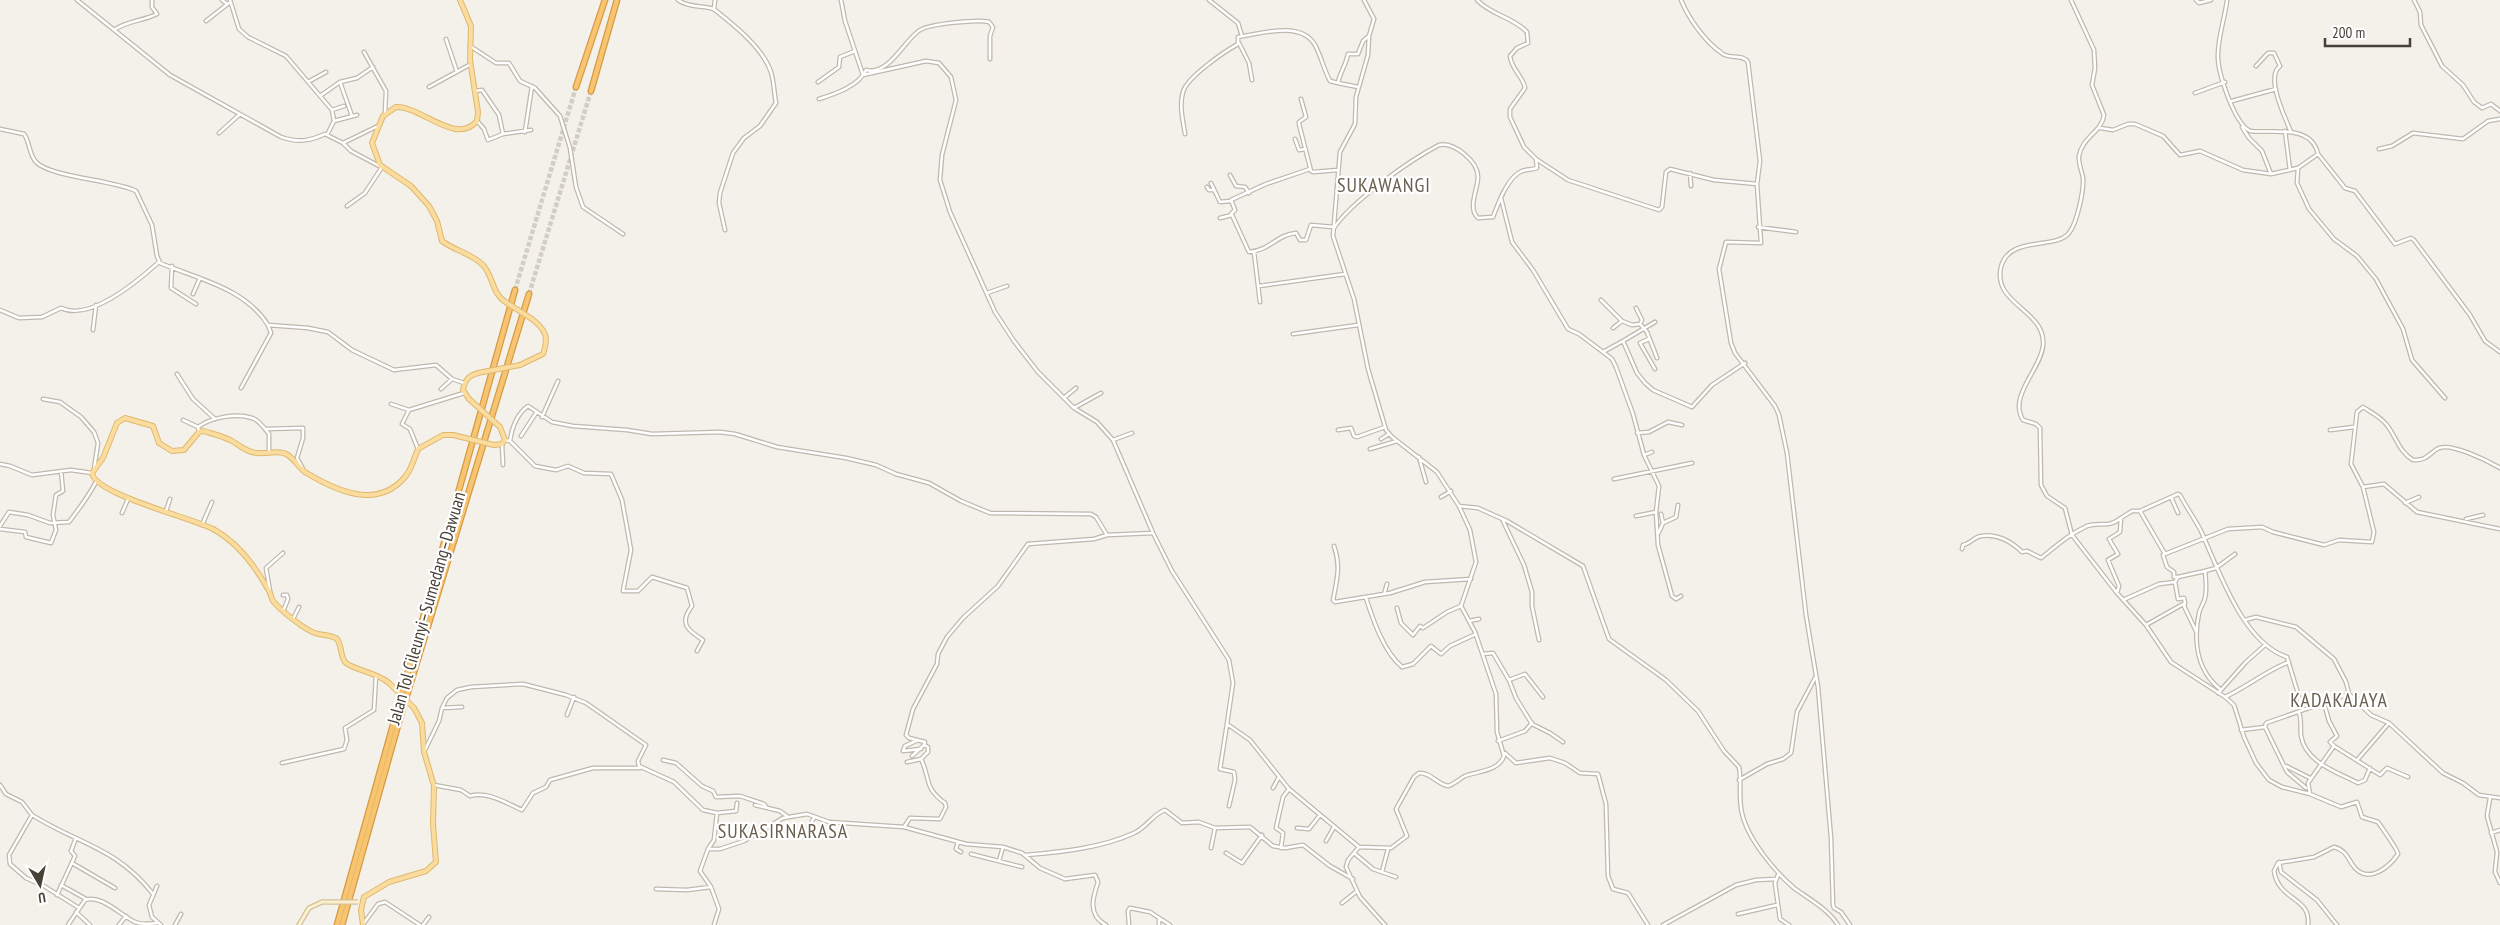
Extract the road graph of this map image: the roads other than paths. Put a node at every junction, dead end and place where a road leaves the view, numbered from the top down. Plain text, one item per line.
1 (77, 0) edge
2 (152, 0) edge
3 (222, 0) edge
4 (460, 0) edge
5 (605, 0) edge
6 (617, 0) edge
7 (678, 0) edge
8 (715, 0) edge
9 (841, 0) edge
10 (1209, 0) edge
11 (1364, 0) edge
12 (1477, 0) edge
13 (1681, 0) edge
14 (2071, 0) edge
15 (2196, 0) edge
16 (2210, 0) edge
17 (2227, 0) edge
18 (2414, 0) edge
19 (229, 2) edge
20 (714, 9) junction
21 (206, 22) dead end
22 (114, 30) junction
23 (1242, 36) junction
24 (1369, 36) junction
25 (446, 38) dead end
26 (1238, 42) junction
27 (470, 46) junction
28 (855, 51) junction
29 (364, 52) dead end
30 (990, 59) dead end
31 (471, 64) junction
32 (2256, 66) dead end
33 (374, 67) junction
34 (326, 72) dead end
35 (457, 72) junction
36 (863, 75) junction
37 (1252, 80) dead end
38 (308, 82) junction
39 (340, 82) junction
40 (818, 82) dead end
41 (2224, 82) junction
42 (1338, 83) junction
43 (532, 86) junction
44 (429, 87) dead end
45 (576, 87) tunnel mouth
46 (1359, 87) junction
47 (2276, 89) junction
48 (475, 91) junction
49 (591, 91) tunnel mouth
50 (2195, 93) dead end
51 (320, 96) junction
52 (819, 99) dead end
53 (1301, 99) dead end
54 (2231, 102) junction
55 (344, 106) dead end
56 (332, 110) junction
57 (2500, 111) edge
58 (385, 113) junction
59 (239, 115) junction
60 (358, 115) dead end
61 (352, 116) junction
62 (2500, 119) edge
63 (334, 121) junction
64 (477, 121) junction
65 (2242, 125) junction
66 (378, 126) junction
67 (2100, 128) junction
68 (0, 129) edge
69 (531, 130) dead end
70 (2285, 131) junction
71 (525, 132) junction
72 (2291, 132) junction
73 (219, 133) dead end
74 (504, 134) junction
75 (1184, 134) dead end
76 (327, 135) junction
77 (1295, 139) dead end
78 (343, 143) junction
79 (1305, 149) junction
80 (2379, 149) dead end
81 (2318, 154) junction
82 (1536, 159) junction
83 (382, 167) junction
84 (2298, 168) junction
85 (1310, 169) junction
86 (1338, 170) junction
87 (2290, 170) junction
88 (1690, 173) junction
89 (2271, 174) junction
90 (1230, 175) dead end
91 (1210, 183) dead end
92 (1757, 184) junction
93 (1691, 186) dead end
94 (1206, 187) dead end
95 (1214, 190) junction
96 (1249, 193) junction
97 (1501, 198) junction
98 (1230, 201) junction
99 (347, 206) dead end
100 (1231, 214) junction
101 (1220, 218) dead end
102 (1758, 227) junction
103 (1333, 228) junction
104 (725, 230) dead end
105 (1796, 232) dead end
106 (623, 234) dead end
107 (1254, 252) junction
108 (159, 262) junction
109 (172, 266) junction
110 (1346, 274) junction
111 (200, 278) junction
112 (1007, 286) dead end
113 (1259, 286) junction
114 (515, 290) tunnel mouth
115 (986, 293) junction
116 (193, 294) dead end
117 (528, 294) tunnel mouth
118 (1601, 300) dead end
119 (1260, 302) dead end
120 (96, 304) junction
121 (196, 304) dead end
122 (1636, 308) dead end
123 (0, 310) edge
124 (1622, 321) junction
125 (1655, 322) dead end
126 (1640, 324) junction
127 (268, 325) junction
128 (1358, 325) junction
129 (1612, 328) dead end
130 (1644, 328) junction
131 (93, 330) dead end
132 (1293, 334) dead end
133 (1649, 338) junction
134 (1623, 341) junction
135 (1603, 352) junction
136 (2500, 352) edge
137 (1656, 358) dead end
138 (1745, 363) junction
139 (1654, 369) dead end
140 (177, 374) dead end
141 (452, 378) junction
142 (558, 381) dead end
143 (464, 383) junction
144 (241, 388) dead end
145 (1076, 388) dead end
146 (441, 389) dead end
147 (464, 393) junction
148 (1101, 393) dead end
149 (1065, 397) junction
150 (2445, 398) dead end
151 (43, 400) dead end
152 (391, 404) dead end
153 (1074, 408) junction
154 (409, 410) junction
155 (536, 413) junction
156 (542, 417) junction
157 (215, 419) junction
158 (183, 420) dead end
159 (1682, 424) dead end
160 (198, 427) junction
161 (1385, 427) junction
162 (2354, 427) junction
163 (266, 429) junction
164 (1338, 430) dead end
165 (2330, 430) dead end
166 (199, 432) junction
167 (1132, 433) dead end
168 (1637, 433) junction
169 (1390, 434) junction
170 (521, 436) dead end
171 (507, 440) junction
172 (1113, 440) junction
173 (1381, 440) dead end
174 (1397, 441) junction
175 (502, 444) junction
176 (418, 449) junction
177 (1370, 449) dead end
178 (1652, 452) dead end
179 (269, 453) junction
180 (1644, 455) junction
181 (1420, 456) junction
182 (0, 464) edge
183 (1692, 464) dead end
184 (503, 465) dead end
185 (2500, 468) edge
186 (61, 471) junction
187 (93, 471) junction
188 (303, 471) junction
189 (1652, 471) junction
190 (1614, 479) dead end
191 (96, 482) junction
192 (1426, 482) dead end
193 (2363, 487) junction
194 (1451, 492) junction
195 (2419, 497) dead end
196 (1441, 498) dead end
197 (2171, 498) junction
198 (128, 499) junction
199 (170, 499) dead end
200 (212, 502) dead end
201 (2405, 504) junction
202 (1678, 505) dead end
203 (1459, 506) junction
204 (166, 510) junction
205 (2140, 511) junction
206 (1656, 512) junction
207 (122, 513) dead end
208 (2178, 513) dead end
209 (1661, 514) dead end
210 (2483, 515) dead end
211 (1636, 516) dead end
212 (2121, 518) junction
213 (1502, 520) junction
214 (2465, 520) junction
215 (56, 522) junction
216 (1662, 523) junction
217 (202, 525) junction
218 (0, 528) edge
219 (2500, 528) edge
220 (1153, 533) junction
221 (1107, 535) junction
222 (2072, 535) junction
223 (1657, 536) junction
224 (2204, 540) junction
225 (1334, 546) dead end
226 (1962, 549) dead end
227 (283, 553) dead end
228 (2165, 554) junction
229 (2236, 554) dead end
230 (2216, 568) junction
231 (2205, 571) junction
232 (2178, 577) junction
233 (1471, 579) junction
234 (2175, 582) junction
235 (1386, 584) dead end
236 (270, 592) junction
237 (2117, 593) junction
238 (1384, 594) junction
239 (283, 595) dead end
240 (1681, 596) dead end
241 (1366, 597) junction
242 (2123, 600) junction
243 (2185, 602) junction
244 (1461, 606) junction
245 (299, 607) dead end
246 (1397, 608) dead end
247 (284, 610) junction
248 (293, 619) junction
249 (1479, 619) dead end
250 (2245, 620) junction
251 (1469, 621) junction
252 (2146, 624) junction
253 (2197, 632) junction
254 (1476, 634) junction
255 (1540, 640) dead end
256 (2264, 646) junction
257 (697, 651) dead end
258 (1483, 654) junction
259 (2289, 662) junction
260 (376, 674) junction
261 (1816, 677) junction
262 (1509, 680) junction
263 (2219, 691) junction
264 (2349, 694) junction
265 (574, 697) junction
266 (1543, 697) dead end
267 (2225, 697) junction
268 (2324, 703) junction
269 (462, 707) dead end
270 (442, 708) junction
271 (2303, 710) junction
272 (2299, 712) junction
273 (567, 715) dead end
274 (1532, 723) junction
275 (2389, 723) junction
276 (1227, 724) junction
277 (2264, 727) junction
278 (2241, 730) junction
279 (918, 740) junction
280 (1498, 741) junction
281 (1563, 742) dead end
282 (924, 744) junction
283 (2334, 746) junction
284 (920, 749) junction
285 (424, 752) junction
286 (1505, 753) junction
287 (912, 756) dead end
288 (920, 759) junction
289 (2358, 759) junction
290 (662, 760) dead end
291 (282, 762) dead end
292 (907, 762) dead end
293 (2320, 764) junction
294 (2286, 766) junction
295 (641, 768) junction
296 (2370, 768) junction
297 (1279, 777) junction
298 (2408, 777) dead end
299 (2310, 778) junction
300 (1740, 780) junction
301 (0, 785) edge
302 (434, 785) junction
303 (1273, 788) dead end
304 (1289, 788) junction
305 (2308, 794) junction
306 (2490, 798) junction
307 (2500, 798) edge
308 (737, 803) dead end
309 (755, 805) dead end
310 (1230, 806) dead end
311 (766, 807) junction
312 (717, 814) junction
313 (32, 815) junction
314 (1320, 815) junction
315 (788, 816) junction
316 (814, 818) junction
317 (1334, 826) junction
318 (904, 827) junction
319 (1215, 828) junction
320 (1297, 828) dead end
321 (807, 830) dead end
322 (2500, 830) edge
323 (2491, 833) junction
324 (1262, 836) junction
325 (76, 838) junction
326 (1326, 841) dead end
327 (958, 842) junction
328 (1003, 847) junction
329 (1359, 847) junction
330 (1211, 848) dead end
331 (1281, 848) junction
332 (1388, 848) junction
333 (708, 849) junction
334 (961, 852) dead end
335 (1354, 853) junction
336 (971, 854) dead end
337 (1226, 854) dead end
338 (1026, 856) junction
339 (999, 861) junction
340 (2279, 862) junction
341 (72, 863) junction
342 (1022, 867) dead end
343 (1382, 872) junction
344 (1779, 875) junction
345 (1396, 877) dead end
346 (1353, 879) junction
347 (1775, 880) junction
348 (2500, 883) edge
349 (61, 885) junction
350 (157, 886) dead end
351 (711, 886) junction
352 (115, 888) dead end
353 (656, 889) dead end
354 (1357, 891) junction
355 (153, 894) junction
356 (57, 895) junction
357 (87, 900) junction
358 (360, 902) junction
359 (1342, 903) dead end
360 (1778, 905) junction
361 (79, 908) junction
362 (1131, 908) junction
363 (76, 912) junction
364 (181, 914) dead end
365 (1134, 914) dead end
366 (1738, 914) dead end
367 (126, 916) junction
368 (429, 917) dead end
369 (1159, 919) junction
370 (160, 924) edge
371 (363, 924) edge
372 (68, 925) edge
373 (90, 925) edge
374 (119, 925) edge
375 (175, 925) edge
376 (299, 925) edge
377 (337, 925) edge
378 (342, 925) edge
379 (421, 925) edge
380 (714, 925) edge
381 (1106, 925) edge
382 (1129, 925) edge
383 (1159, 925) edge
384 (1170, 925) edge
385 (1385, 925) edge
386 (1648, 925) edge
387 (1664, 925) edge
388 (1789, 925) edge
389 (1838, 925) edge
390 (1850, 925) edge
391 (2308, 925) edge
392 (2337, 925) edge

1 - 22 street
2 - 22 street
3 - 19 street
4 - 27 main road
5 - 45 highway
6 - 49 highway
7 - 20 street
8 - 20 street
9 - 28 street
10 - 23 street
11 - 24 street
12 - 82 street
13 - 92 street
14 - 67 street
15 - 16 street
17 - 41 street
18 - 57 street
19 - 21 street
19 - 38 street
20 - 104 street
22 - 59 street
23 - 26 street
23 - 42 street
24 - 42 street
24 - 46 street
25 - 35 street
26 - 37 street
26 - 75 street
27 - 31 main road
27 - 43 street
28 - 36 street
28 - 40 street
29 - 33 street
30 - 36 street
31 - 35 street
31 - 48 main road
32 - 47 street
33 - 39 street
33 - 58 street
34 - 38 street
35 - 44 street
36 - 52 street
36 - 115 street
38 - 51 street
39 - 51 street
39 - 61 street
41 - 50 street
41 - 54 street
42 - 46 street
43 - 71 street
43 - 106 street
46 - 86 street
47 - 54 street
47 - 72 street
48 - 64 main road
48 - 74 street
51 - 56 street
53 - 79 street
54 - 65 street
55 - 56 street
56 - 63 street
58 - 64 main road
58 - 66 main road
59 - 73 street
59 - 76 street
60 - 61 street
61 - 63 street
62 - 80 street
63 - 76 street
64 - 74 street
65 - 70 street
65 - 89 street
66 - 78 street
66 - 83 main road
67 - 89 street
67 - 222 street
68 - 108 street
69 - 71 street
70 - 72 street
70 - 87 street
71 - 74 street
72 - 81 street
76 - 78 street
77 - 79 street
78 - 83 street
79 - 85 street
81 - 84 street
81 - 136 street
82 - 88 street
82 - 97 street
83 - 99 street
83 - 143 main road, bridge
84 - 87 street
84 - 150 street
85 - 86 street
85 - 96 street
86 - 103 street
87 - 89 street
88 - 92 street
88 - 93 street
90 - 96 street
91 - 95 street
92 - 102 street
94 - 95 street
95 - 98 street
96 - 98 street
97 - 103 street
97 - 135 street
98 - 100 street
100 - 101 street
100 - 107 street
102 - 105 street
102 - 138 street
103 - 107 street
103 - 110 street
107 - 113 street
108 - 109 street
108 - 120 street
109 - 111 street
109 - 121 street
110 - 113 street
110 - 128 street
111 - 116 street
111 - 127 street
112 - 115 street
113 - 119 street
114 - 377 highway, Jalan Tol Cileunyi–Sumedang–Dawuan
115 - 149 street
117 - 378 highway, Jalan Tol Cileunyi–Sumedang–Dawuan
118 - 124 street
120 - 123 street
120 - 131 street
122 - 126 street
124 - 126 street
124 - 129 street
125 - 130 street
126 - 130 street
127 - 141 street
127 - 144 street
128 - 132 street
128 - 161 street
130 - 133 street
130 - 134 street
133 - 137 street
133 - 139 street
134 - 135 street
134 - 138 street
135 - 168 street
138 - 261 street
140 - 157 street
141 - 143 street
141 - 146 street
142 - 156 street
143 - 147 main road
145 - 149 street
147 - 154 street
147 - 171 main road, bridge
148 - 153 street
149 - 153 street
151 - 187 street
152 - 154 street
153 - 172 street
154 - 176 street
155 - 156 street
155 - 170 street
155 - 171 street
156 - 221 street
157 - 160 street
157 - 163 street
158 - 160 street
159 - 168 street
160 - 166 street
161 - 164 street
161 - 169 street
162 - 165 street
162 - 185 street
162 - 193 street
163 - 179 street
163 - 188 street
166 - 179 main road
166 - 187 main road
167 - 172 street
168 - 180 street
169 - 173 street
169 - 174 street
171 - 175 main road
171 - 257 street
172 - 220 street
174 - 177 street
174 - 181 street
175 - 176 main road, bridge
175 - 184 street
176 - 188 main road
178 - 180 street
179 - 188 main road
180 - 189 street
181 - 192 street
181 - 194 street
182 - 186 street
183 - 189 street
186 - 187 street
186 - 215 street
187 - 191 main road
189 - 190 street
189 - 206 street
191 - 198 main road
191 - 215 street
193 - 201 street
193 - 224 street
194 - 196 street
194 - 203 street
195 - 201 street
197 - 205 street
197 - 208 street
197 - 224 street
198 - 204 main road
198 - 207 street
199 - 204 street
200 - 217 street
201 - 214 street
202 - 216 street
203 - 213 street
203 - 233 street
204 - 217 main road
205 - 212 street
205 - 228 street
206 - 211 street
206 - 223 street
209 - 216 street
210 - 214 street
212 - 222 street
212 - 237 street
213 - 255 street
213 - 300 street
214 - 219 street
215 - 218 street
215 - 218 street
216 - 223 street
217 - 236 main road
220 - 221 street
220 - 276 street
221 - 279 street
222 - 226 street
222 - 237 street
223 - 240 street
224 - 228 street
224 - 230 street
225 - 241 street
227 - 236 street
228 - 232 street
229 - 230 street
230 - 231 street
230 - 250 street
231 - 232 street
231 - 253 street
232 - 234 street
233 - 238 street
233 - 244 street
234 - 242 street
234 - 243 street
235 - 238 street
236 - 247 main road
237 - 242 street
238 - 241 street
239 - 247 street
241 - 254 street
242 - 252 street
243 - 252 street
243 - 253 street
244 - 246 street
244 - 251 street
245 - 248 street
247 - 248 main road
248 - 260 main road
249 - 251 street
250 - 256 street
250 - 264 street
251 - 254 street
252 - 263 street
253 - 263 street
254 - 258 street
256 - 259 street
256 - 263 street
258 - 262 street
258 - 280 street
259 - 267 street
259 - 271 street
260 - 285 main road, bridge
260 - 291 street
261 - 300 street
261 - 390 street
262 - 266 street
262 - 274 street
263 - 267 street
264 - 268 street
264 - 275 street
265 - 270 street
265 - 273 street
265 - 295 street
267 - 278 street
268 - 271 street
268 - 283 street
269 - 270 street
270 - 285 street
271 - 272 street
272 - 277 street
272 - 293 street
274 - 280 street
274 - 281 street
275 - 289 street
275 - 306 street
276 - 297 street
276 - 310 street
277 - 278 street
277 - 294 street
278 - 305 street
279 - 282 street
279 - 284 street
280 - 286 street
282 - 284 street
282 - 288 street
283 - 289 street
283 - 293 street
284 - 287 street
285 - 302 main road
286 - 332 street
286 - 386 street
288 - 292 street
288 - 318 street
289 - 296 street
290 - 311 street
293 - 296 street
293 - 299 street
294 - 299 street
294 - 305 street
295 - 302 street
295 - 312 street
296 - 298 street
297 - 303 street
297 - 304 street
299 - 305 street
300 - 344 street
301 - 313 street
302 - 358 main road
304 - 314 street
304 - 331 street
305 - 340 street
306 - 307 street
306 - 323 street
308 - 312 street
309 - 311 street
311 - 315 street
312 - 333 street
313 - 325 street
313 - 356 street
314 - 317 street
314 - 320 street
315 - 316 street
315 - 333 street
316 - 318 street
316 - 321 street
317 - 326 street
317 - 329 street
318 - 327 street
319 - 324 street
319 - 330 street
319 - 338 street
322 - 323 street
323 - 348 street
324 - 331 street
324 - 337 street
325 - 341 street
325 - 355 street
327 - 328 street
327 - 334 street
328 - 338 street
328 - 339 street
329 - 332 street
329 - 335 street
331 - 346 street
332 - 343 street
333 - 351 street
335 - 343 street
335 - 346 street
336 - 339 street
338 - 381 street
339 - 342 street
340 - 391 street
340 - 392 street
341 - 349 street
341 - 352 street
343 - 345 street
344 - 347 street
344 - 389 street
346 - 354 street
347 - 360 street
347 - 387 street
349 - 356 street
349 - 357 street
350 - 355 street
351 - 353 street
351 - 380 street
354 - 359 street
354 - 385 street
355 - 370 street
356 - 361 street
357 - 361 street
357 - 367 street
358 - 371 main road
358 - 376 main road, bridge
360 - 366 street
360 - 388 street
361 - 363 street
362 - 365 street
362 - 369 street
362 - 382 street
363 - 372 street
363 - 373 street
364 - 375 street
367 - 370 street
367 - 374 street
368 - 379 street
369 - 383 street
369 - 384 street
371 - 379 street

